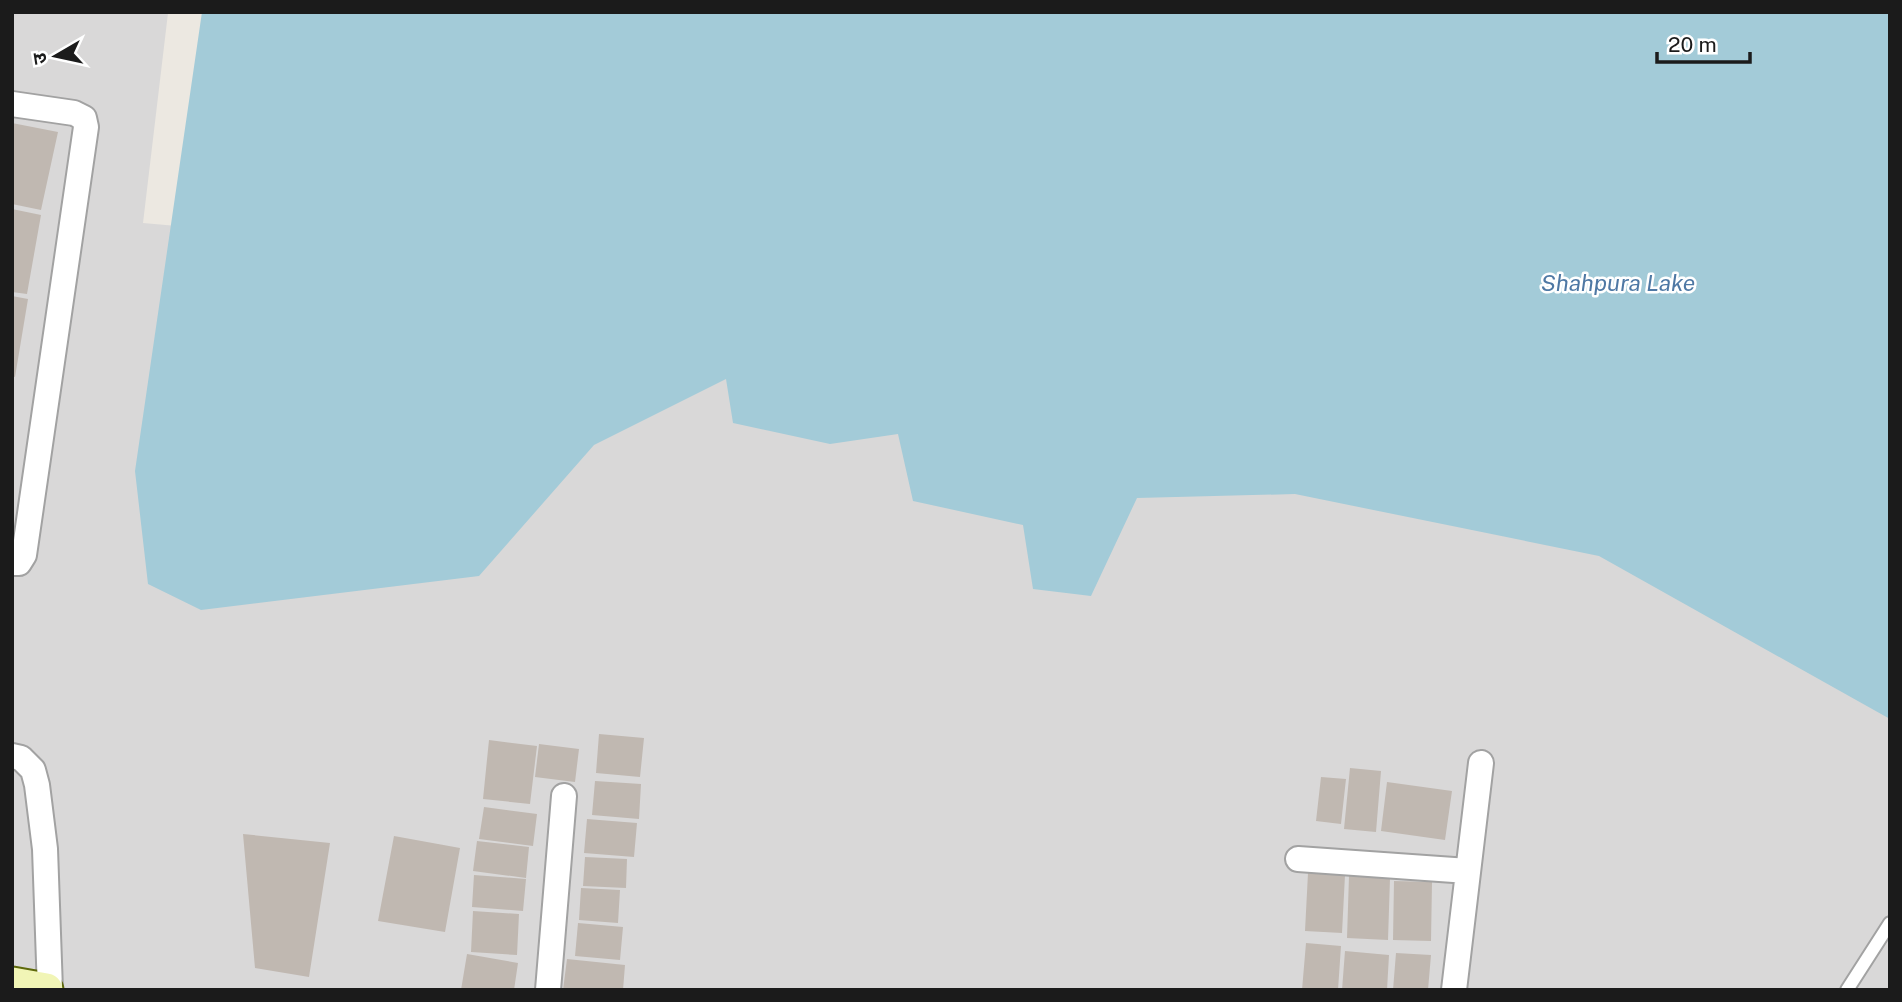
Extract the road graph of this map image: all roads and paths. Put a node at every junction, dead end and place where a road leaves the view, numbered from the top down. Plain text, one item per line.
1 (12, 104) edge
2 (12, 563) edge
3 (12, 756) edge
4 (1481, 763) dead end
5 (564, 796) dead end
6 (1298, 859) dead end
7 (1468, 871) junction
8 (1890, 923) edge
9 (12, 984) edge
10 (48, 990) edge
11 (548, 990) edge
12 (1454, 990) edge
13 (1847, 990) edge

1 - 2 street
3 - 10 street
4 - 7 street
5 - 11 street
6 - 7 street
7 - 12 street
8 - 13 lane
9 - 10 main road

